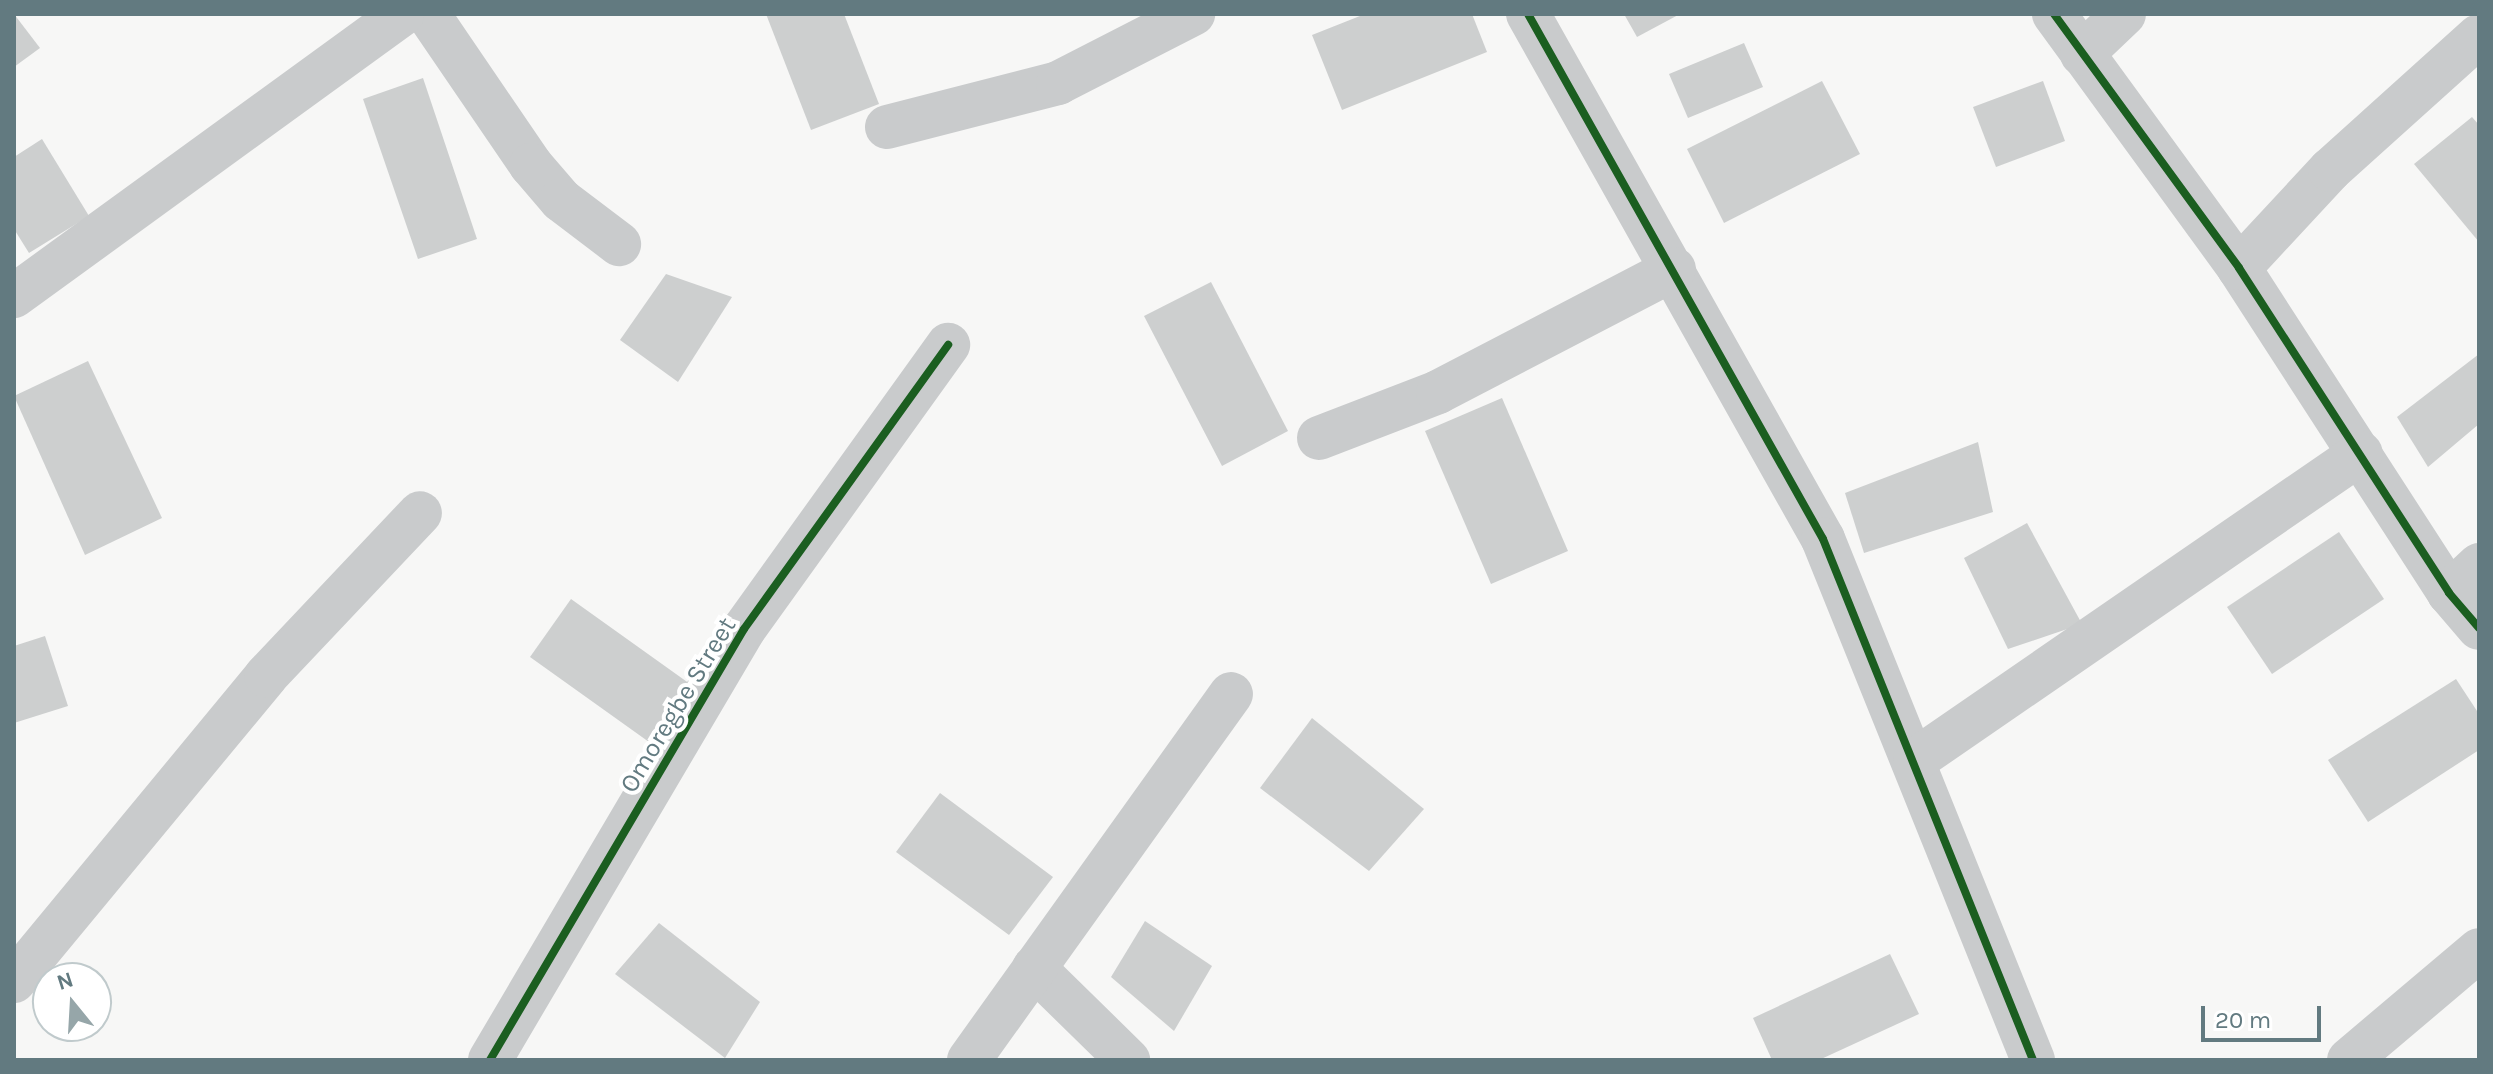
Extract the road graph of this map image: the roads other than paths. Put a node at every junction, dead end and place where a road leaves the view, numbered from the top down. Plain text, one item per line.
1 (402, 14) edge
2 (428, 14) edge
3 (1193, 14) edge
4 (1528, 14) edge
5 (2054, 14) edge
6 (2124, 14) edge
7 (2479, 36) edge
8 (2082, 54) junction
9 (887, 127) dead end
10 (619, 244) dead end
11 (2239, 268) junction
12 (1674, 269) junction
13 (14, 296) edge
14 (948, 345) dead end
15 (1319, 438) dead end
16 (2361, 453) junction
17 (420, 513) dead end
18 (2464, 579) edge
19 (2479, 628) edge
20 (1231, 694) dead end
21 (1915, 760) junction
22 (2479, 950) edge
23 (1034, 968) junction
24 (14, 981) edge
25 (490, 1060) edge
26 (969, 1060) edge
27 (1128, 1060) edge
28 (2033, 1060) edge
29 (2349, 1060) edge

1 - 13 street
2 - 10 street
3 - 9 street
4 - 12 street
5 - 8 street
6 - 8 street
7 - 11 street
8 - 11 street
11 - 16 street
12 - 15 street
12 - 21 street
14 - 25 street, Omoregbe Street
16 - 18 street
16 - 21 street
17 - 24 street
18 - 19 street
20 - 23 street
21 - 28 street
22 - 29 street
23 - 26 street
23 - 27 street

